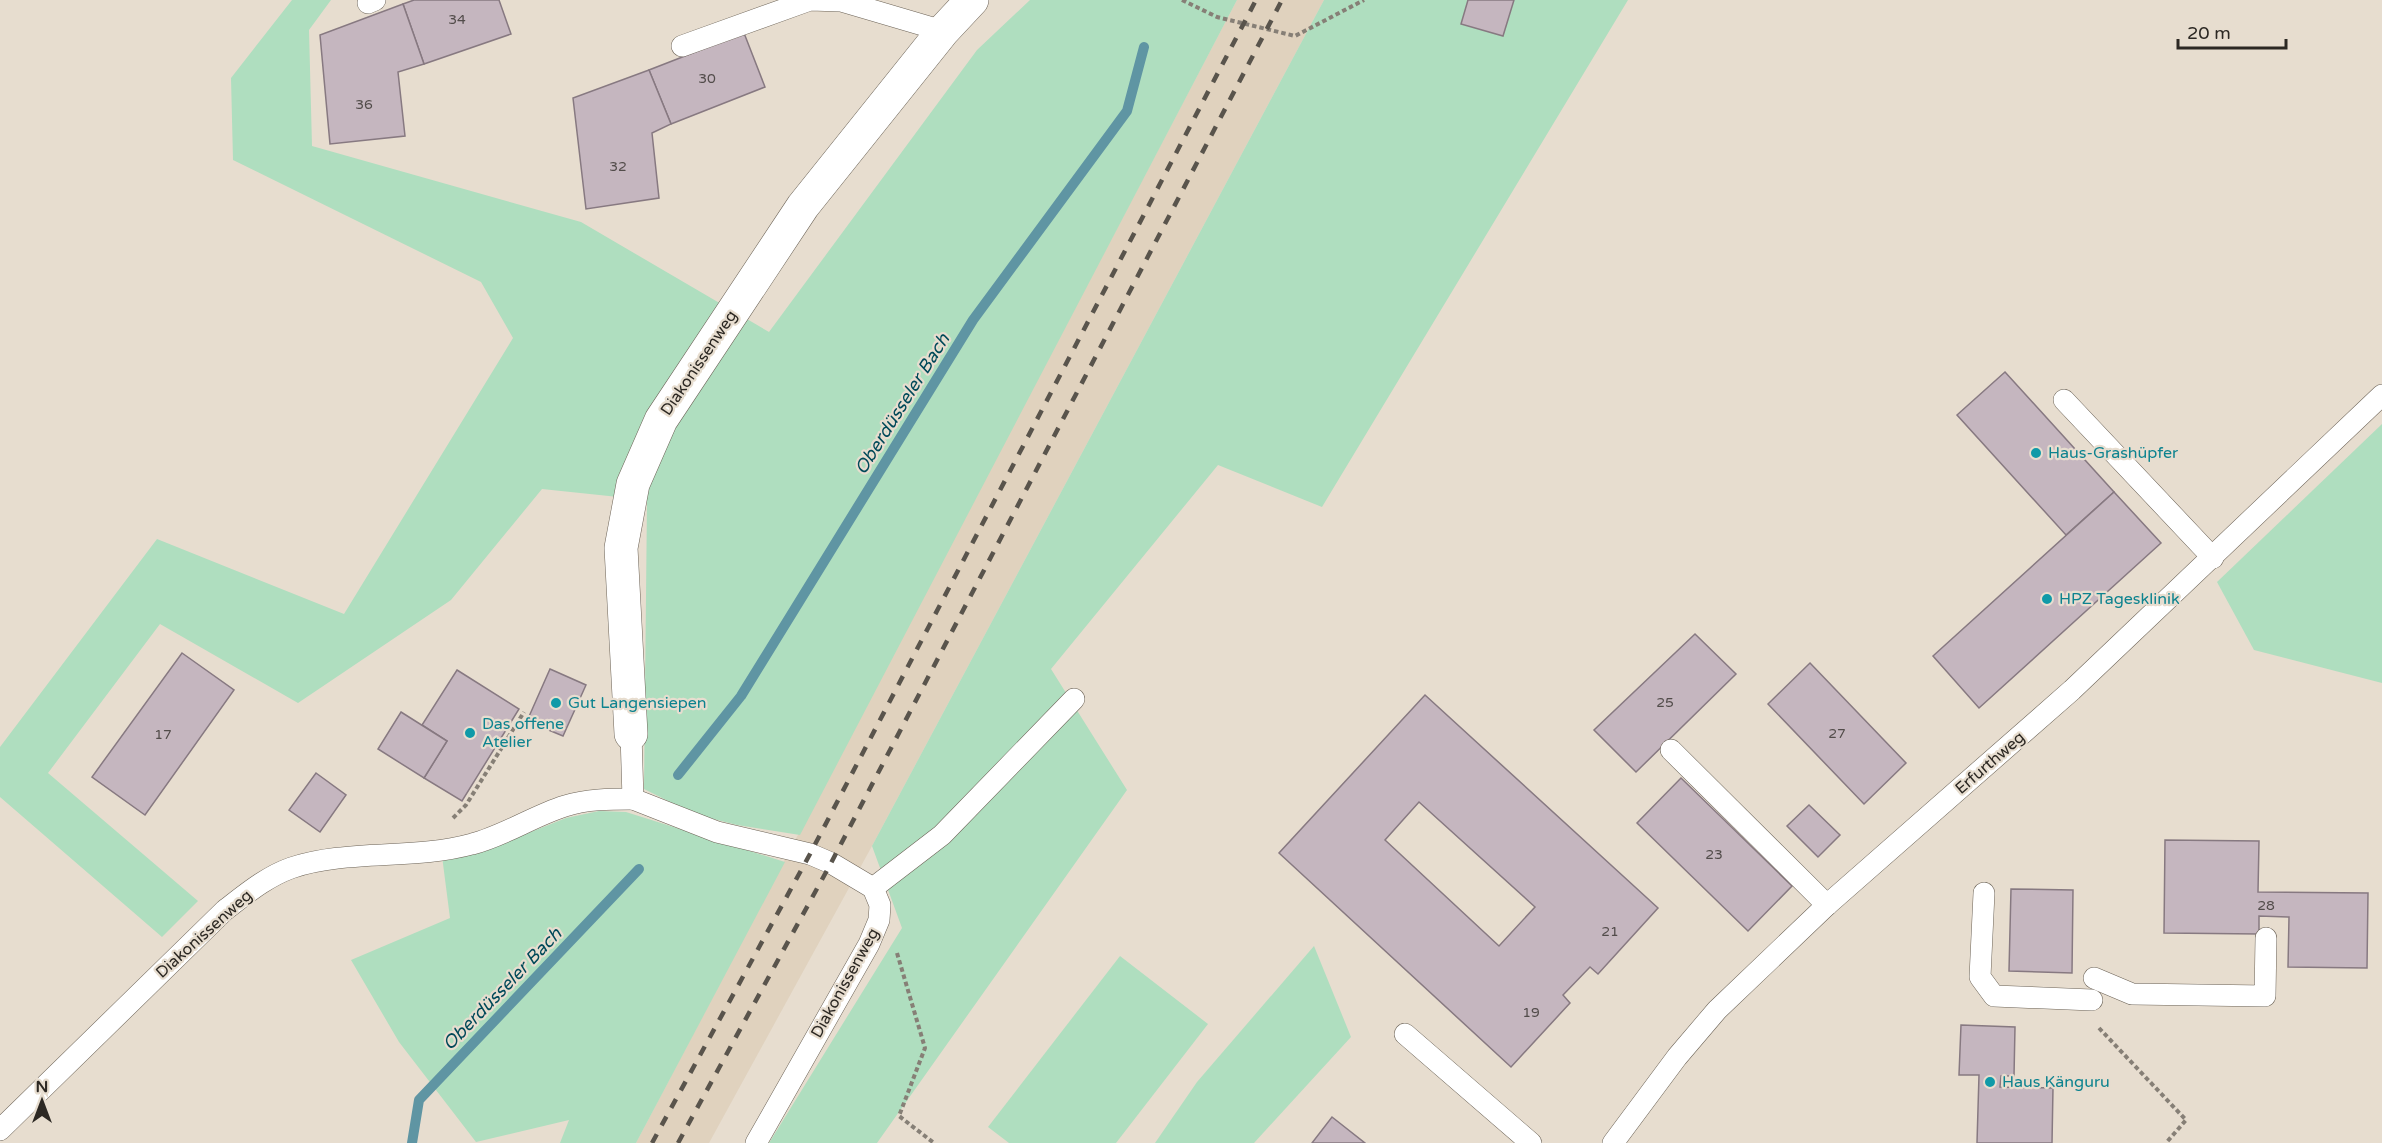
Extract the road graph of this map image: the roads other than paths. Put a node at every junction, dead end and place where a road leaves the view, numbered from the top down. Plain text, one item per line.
1 (972, 0) edge
2 (943, 31) junction
3 (682, 46) dead end
4 (2382, 395) edge
5 (2064, 400) dead end
6 (2213, 558) junction
7 (1074, 699) dead end
8 (631, 734) joint
9 (1671, 750) dead end
10 (633, 799) junction
11 (873, 888) junction
12 (1984, 894) dead end
13 (1827, 905) junction
14 (2266, 938) dead end
15 (2094, 978) dead end
16 (2092, 1000) dead end
17 (1405, 1034) dead end
18 (0, 1130) edge
19 (756, 1143) edge
20 (1530, 1143) edge
21 (1613, 1143) edge

1 - 2 street, Diakonissenweg
2 - 3 lane
2 - 8 street, Diakonissenweg
4 - 6 lane, Erfurthweg
5 - 6 lane
6 - 13 lane, Erfurthweg
7 - 11 lane
8 - 10 lane, Diakonissenweg
9 - 13 lane
10 - 11 lane, Diakonissenweg
10 - 18 lane, Diakonissenweg
11 - 19 lane, Diakonissenweg
12 - 16 lane
13 - 21 lane, Erfurthweg
14 - 15 lane
17 - 20 lane

